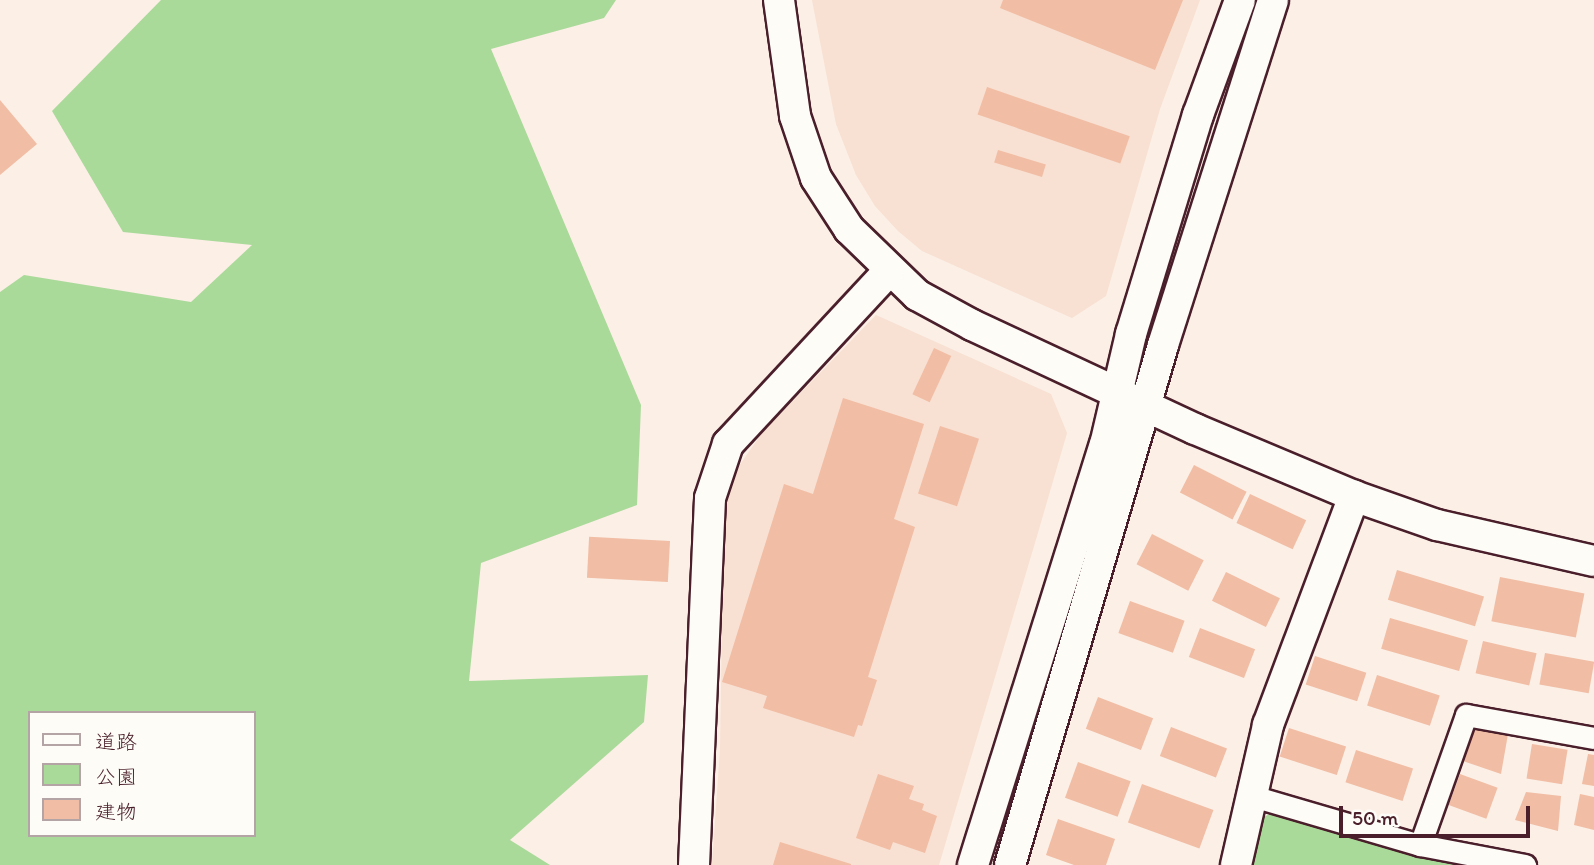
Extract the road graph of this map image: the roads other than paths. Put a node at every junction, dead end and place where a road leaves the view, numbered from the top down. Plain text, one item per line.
1 (779, 0) edge
2 (1240, 0) edge
3 (1273, 0) edge
4 (889, 271) junction
5 (1118, 391) junction
6 (1148, 405) junction
7 (1354, 496) junction
8 (1594, 561) edge
9 (1594, 738) edge
10 (1249, 795) junction
11 (1420, 845) junction
12 (694, 865) edge
13 (973, 865) edge
14 (1010, 865) edge
15 (1236, 865) edge
16 (1525, 865) edge

1 - 4 street
2 - 5 street
3 - 6 street
4 - 5 street
4 - 12 street
5 - 6 street
5 - 13 street
6 - 7 street
6 - 14 street
7 - 8 street
7 - 10 street
9 - 11 street
10 - 11 street
10 - 15 street
11 - 16 street

